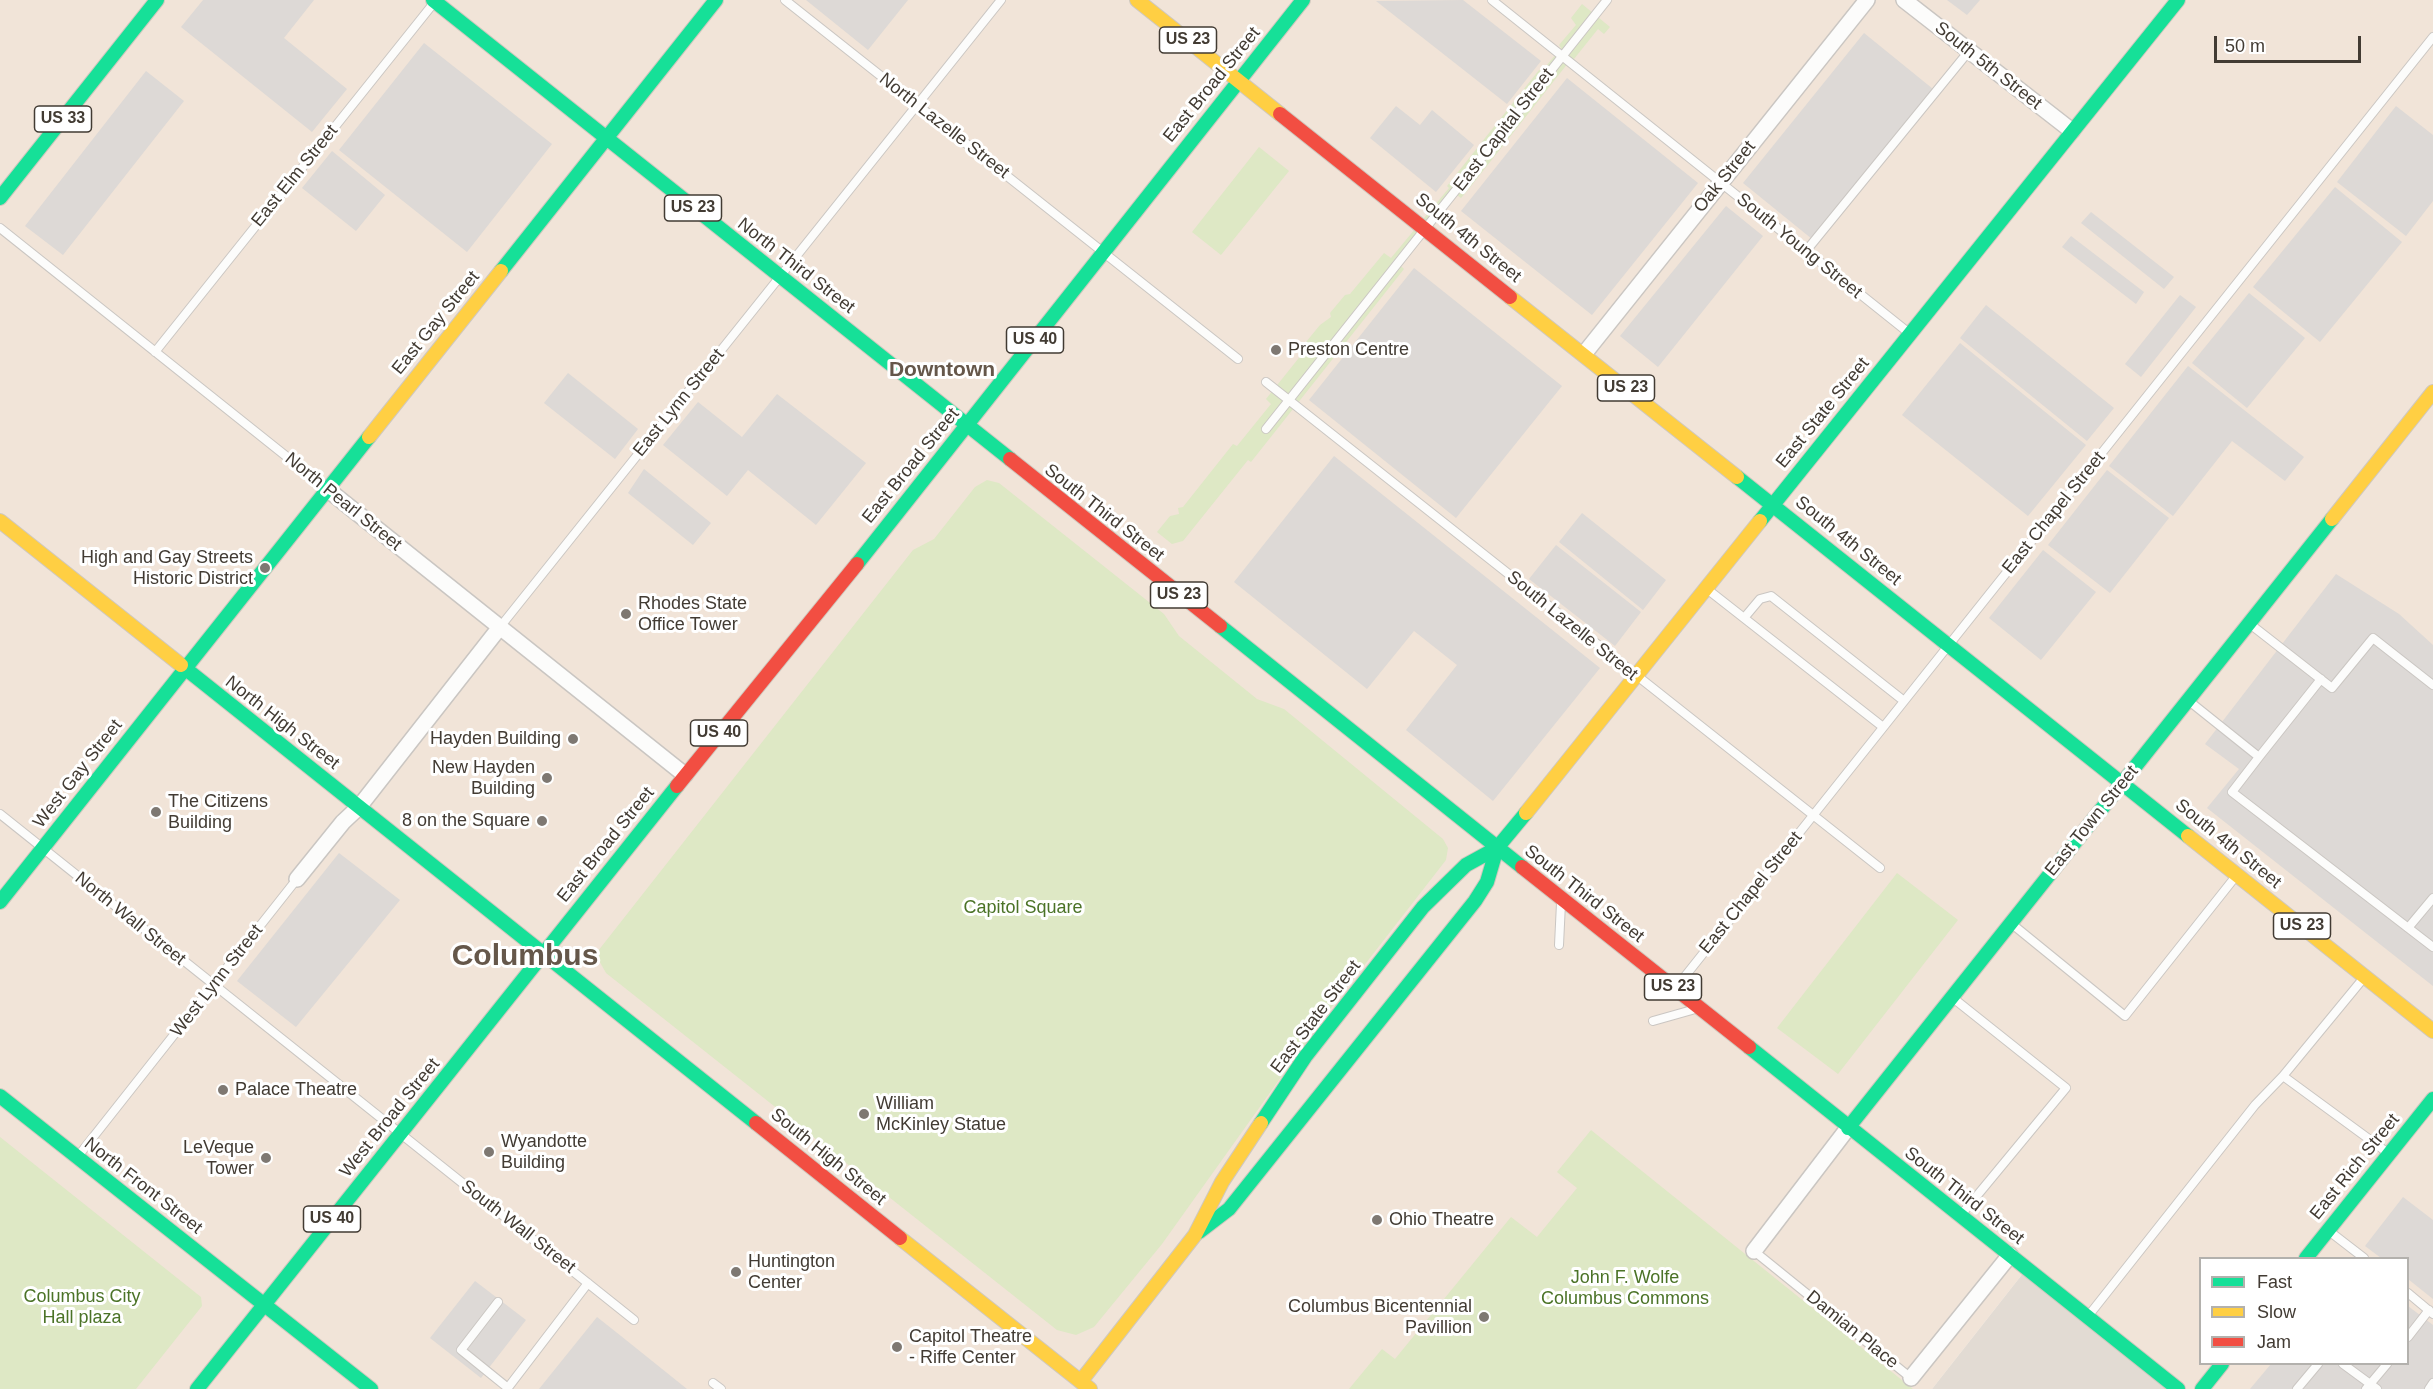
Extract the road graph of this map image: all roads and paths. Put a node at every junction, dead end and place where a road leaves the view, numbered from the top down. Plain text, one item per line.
1 (157, 0) edge
2 (434, 0) edge
3 (716, 0) edge
4 (785, 0) edge
5 (1001, 0) edge
6 (1137, 0) edge
7 (1303, 0) edge
8 (1492, 0) edge
9 (1607, 0) edge
10 (1867, 0) edge
11 (1904, 0) edge
12 (2178, 0) edge
13 (2433, 37) edge
14 (1969, 51) junction
15 (1563, 57) junction
16 (1240, 80) junction
17 (917, 105) junction
18 (2072, 131) junction
19 (606, 138) junction
20 (1721, 183) junction
21 (0, 198) edge
22 (0, 228) edge
23 (1427, 229) junction
24 (1806, 251) junction
25 (1103, 253) junction
26 (780, 277) junction
27 (1910, 334) junction
28 (155, 352) junction
29 (1584, 354) junction
30 (1238, 359) dead end
31 (1266, 382) dead end
32 (2433, 392) edge
33 (1289, 400) junction
34 (2428, 410) edge
35 (967, 427) junction
36 (1266, 429) dead end
37 (327, 489) junction
38 (1773, 505) junction
39 (0, 521) edge
40 (1706, 588) junction
41 (1744, 618) junction
42 (2249, 623) junction
43 (500, 627) junction
44 (1949, 645) junction
45 (184, 668) junction
46 (1635, 676) junction
47 (2321, 679) junction
48 (2433, 686) edge
49 (2188, 700) junction
50 (1904, 701) junction
51 (1883, 727) junction
52 (2259, 757) junction
53 (685, 775) junction
54 (2122, 783) junction
55 (359, 807) junction
56 (0, 814) edge
57 (1813, 816) junction
58 (42, 848) junction
59 (1497, 848) junction
60 (1880, 868) dead end
61 (2237, 875) junction
62 (297, 879) joint
63 (1561, 898) junction
64 (2433, 898) edge
65 (0, 902) edge
66 (2011, 923) junction
67 (2408, 928) junction
68 (1559, 945) dead end
69 (2433, 947) edge
70 (543, 953) junction
71 (2364, 976) junction
72 (213, 985) junction
73 (1675, 988) junction
74 (1952, 997) junction
75 (1699, 1008) junction
76 (1653, 1021) dead end
77 (2433, 1031) edge
78 (2283, 1076) junction
79 (0, 1096) edge
80 (2433, 1099) edge
81 (1848, 1128) junction
82 (401, 1135) junction
83 (2389, 1154) junction
84 (78, 1157) junction
85 (1960, 1216) junction
86 (2328, 1230) junction
87 (1195, 1235) junction
88 (1754, 1251) joint
89 (2010, 1255) junction
90 (2307, 1257) edge
91 (2363, 1257) edge
92 (588, 1283) junction
93 (2409, 1294) edge
94 (498, 1302) dead end
95 (263, 1304) junction
96 (2431, 1312) edge
97 (2088, 1317) junction
98 (634, 1320) dead end
99 (2409, 1336) edge
100 (2221, 1365) edge
101 (2317, 1365) edge
102 (2344, 1365) edge
103 (2386, 1365) edge
104 (1911, 1378) joint
105 (713, 1383) dead end
106 (2433, 1383) edge
107 (1082, 1386) edge
108 (2371, 1387) edge
109 (507, 1388) edge
110 (197, 1389) edge
111 (371, 1389) edge
112 (721, 1389) edge
113 (2178, 1389) edge
114 (2202, 1389) edge
115 (2297, 1389) edge
116 (2429, 1389) edge

1 - 21 main road, US 33
2 - 19 main road, North Third Street / US 23
2 - 28 lane, East Elm Street
3 - 19 main road, East Gay Street
4 - 17 lane, North Lazelle Street
5 - 17 lane, East Lynn Street
6 - 16 main road, US 23
7 - 16 main road, East Broad Street / US 40
8 - 15 lane, South Young Street
9 - 15 lane, East Capital Street
10 - 20 street, Oak Street
11 - 14 street, South 5th Street
12 - 18 main road, East State Street
13 - 44 lane, East Chapel Street
14 - 18 street, South 5th Street
14 - 24 lane
15 - 20 lane, South Young Street
15 - 23 lane, East Capital Street
16 - 23 main road, South 4th Street / US 23
16 - 25 main road, East Broad Street / US 40
17 - 25 lane, North Lazelle Street
17 - 26 lane, East Lynn Street
18 - 27 main road, East State Street
19 - 26 main road, North Third Street / US 23
19 - 37 main road, East Gay Street
20 - 24 lane, South Young Street
20 - 29 street, Oak Street
22 - 28 lane, North Pearl Street
23 - 29 main road, South 4th Street / US 23
23 - 33 lane, East Capital Street
24 - 27 lane, South Young Street
25 - 30 lane
25 - 35 main road, East Broad Street / US 40
26 - 35 main road, North Third Street / US 23
26 - 43 lane, East Lynn Street
27 - 38 main road, East State Street
28 - 37 lane, North Pearl Street
29 - 38 main road, South 4th Street / US 23
31 - 33 lane, South Lazelle Street
32 - 34 main road, East Town Street
33 - 36 lane, East Capital Street
33 - 46 lane, South Lazelle Street
34 - 42 main road, East Town Street
35 - 53 main road, East Broad Street / US 40
35 - 59 main road, South Third Street / US 23
37 - 43 street, North Pearl Street
37 - 45 main road, East Gay Street
38 - 40 main road, East State Street
38 - 44 main road, South 4th Street / US 23
39 - 45 main road, North High Street
40 - 41 lane
40 - 46 main road, East State Street
41 - 50 lane
41 - 51 lane
42 - 47 lane
42 - 49 main road, East Town Street
43 - 53 street, North Pearl Street
43 - 55 street, East Lynn Street
44 - 50 lane, East Chapel Street
44 - 54 main road, South 4th Street / US 23
45 - 55 main road, North High Street
45 - 58 main road, West Gay Street
46 - 57 lane, South Lazelle Street
46 - 59 main road, East State Street
47 - 48 lane
47 - 52 lane
49 - 52 lane
49 - 54 main road, East Town Street
50 - 51 lane, East Chapel Street
51 - 57 lane, East Chapel Street
52 - 67 lane
53 - 70 main road, East Broad Street / US 40
54 - 61 main road, South 4th Street / US 23
54 - 66 main road, East Town Street
55 - 62 street, West Lynn Street
55 - 70 main road, North High Street
56 - 58 lane, North Wall Street
57 - 60 lane, South Lazelle Street
57 - 73 lane, East Chapel Street
58 - 65 main road, West Gay Street
58 - 72 lane, North Wall Street
59 - 63 main road, South Third Street / US 23
59 - 87 main road, East State Street
59 - 87 main road, East State Street
61 - 66 lane
61 - 71 main road, South 4th Street / US 23
62 - 72 lane, West Lynn Street
63 - 68 lane
63 - 73 main road, South Third Street / US 23
64 - 67 lane
66 - 74 main road, East Town Street
67 - 69 lane
70 - 82 main road, West Broad Street / US 40
70 - 107 main road, South High Street
71 - 77 main road, South 4th Street / US 23
71 - 78 lane
72 - 82 lane, North Wall Street
72 - 84 lane, West Lynn Street
73 - 75 main road, South Third Street / US 23
74 - 81 main road, East Town Street
74 - 85 lane
75 - 76 lane
75 - 81 main road, South Third Street / US 23
78 - 83 lane
78 - 97 lane
79 - 84 main road, North Front Street
80 - 83 main road, East Rich Street
81 - 85 main road, South Third Street / US 23
81 - 88 street, East Town Street
82 - 92 lane, South Wall Street
82 - 95 main road, West Broad Street / US 40
83 - 86 main road, East Rich Street
84 - 95 main road, North Front Street
85 - 89 main road, South Third Street / US 23
86 - 90 main road, East Rich Street
86 - 91 lane
87 - 107 main road, East State Street
88 - 104 lane, Damian Place
89 - 97 main road, South Third Street / US 23
89 - 104 street, Damian Place
92 - 98 lane, South Wall Street
92 - 109 lane
93 - 96 lane
94 - 109 lane
95 - 110 main road, West Broad Street / US 40
95 - 111 main road, North Front Street
96 - 99 lane
97 - 113 main road, South Third Street / US 23
100 - 114 main road
101 - 115 lane
102 - 108 lane
103 - 108 lane
105 - 112 lane
106 - 116 lane

